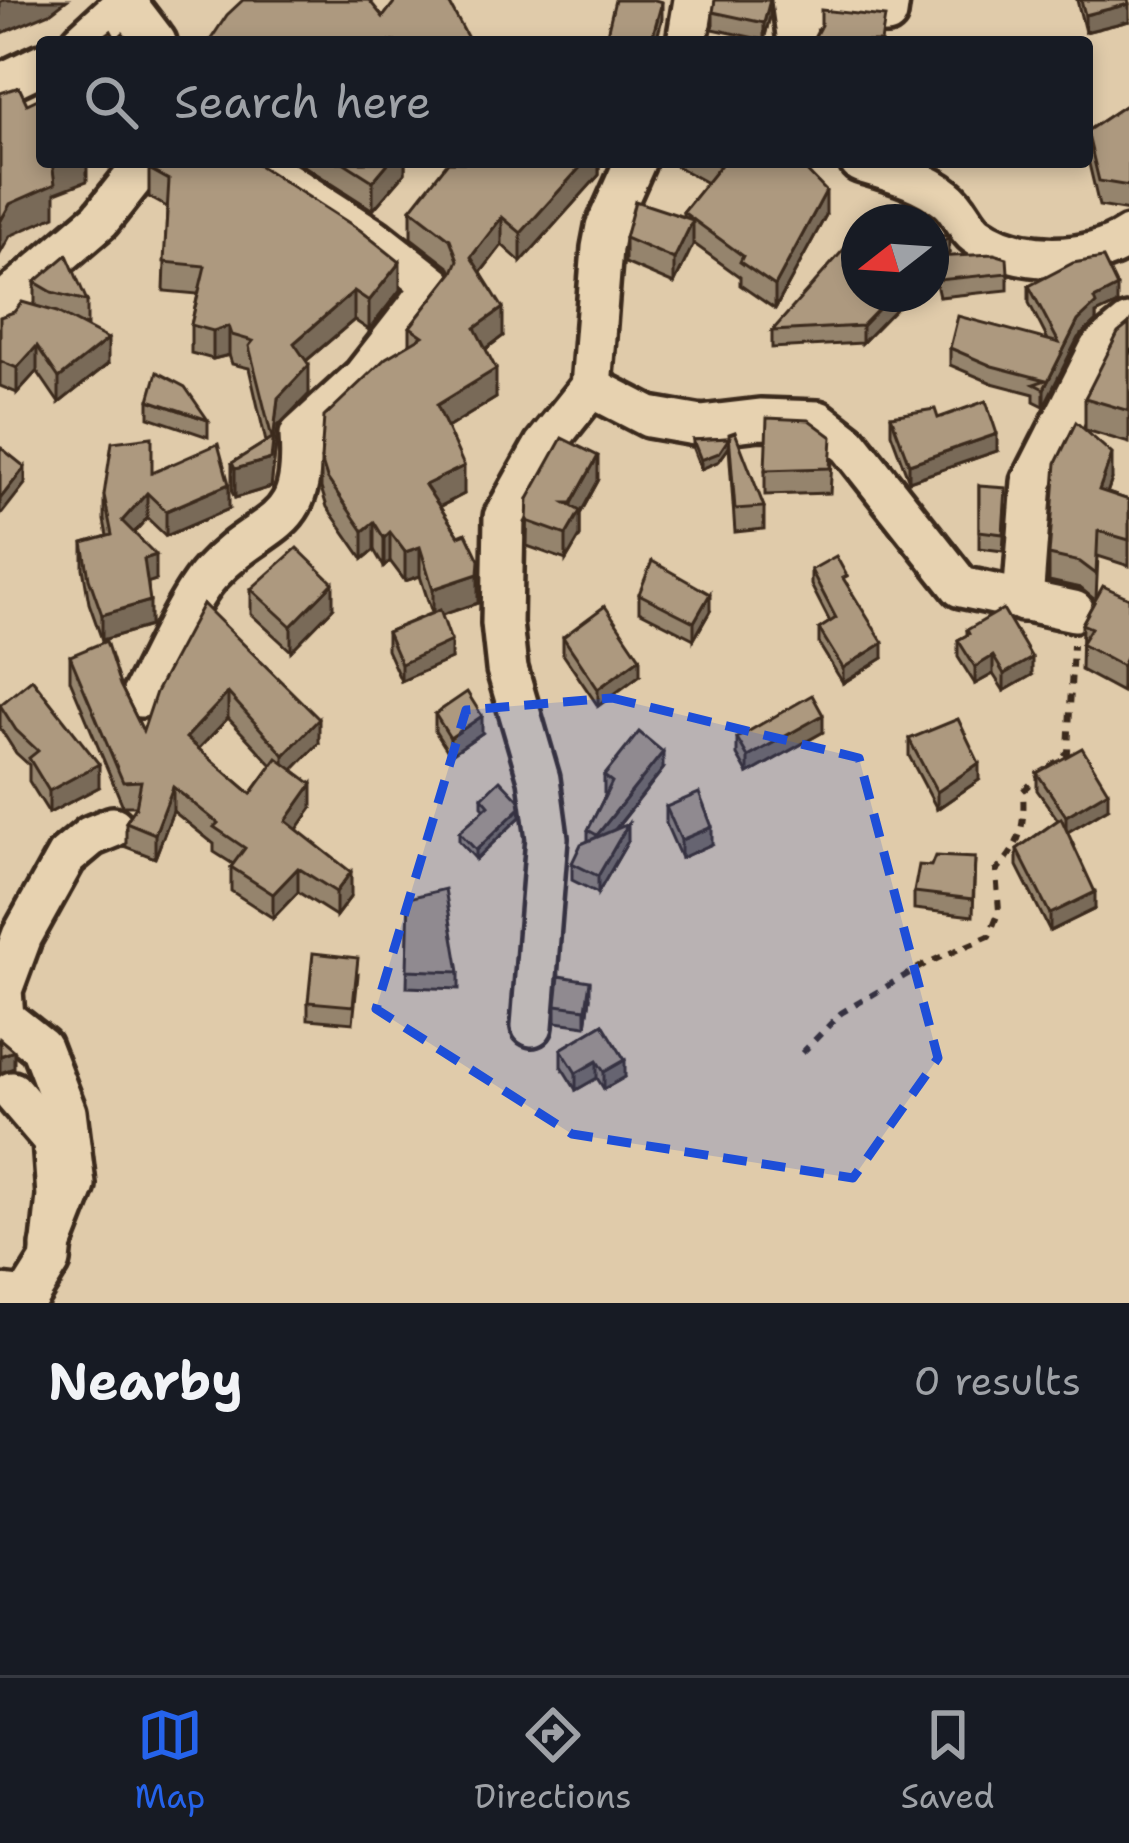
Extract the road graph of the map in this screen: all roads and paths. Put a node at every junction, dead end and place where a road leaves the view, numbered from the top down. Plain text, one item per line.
1 (694, 0) edge
2 (792, 0) edge
3 (890, 0) edge
4 (128, 2) edge
5 (89, 36) edge
6 (152, 36) edge
7 (689, 36) edge
8 (797, 36) edge
9 (36, 67) edge
10 (0, 84) edge
11 (141, 168) edge
12 (263, 168) edge
13 (632, 168) edge
14 (880, 168) edge
15 (1129, 237) edge
16 (1087, 253) junction
17 (1129, 272) edge
18 (0, 318) edge
19 (1129, 325) edge
20 (591, 387) junction
21 (1023, 601) junction
22 (1074, 611) joint
23 (141, 697) dead end
24 (113, 827) dead end
25 (532, 1026) dead end
26 (802, 1053) dead end
27 (12, 1092) dead end
28 (51, 1246) junction
29 (0, 1295) edge

1 - 7 street
2 - 3 street
2 - 8 street
4 - 5 street
4 - 6 street
9 - 10 street
11 - 18 street
12 - 23 street
13 - 20 street
14 - 16 street
15 - 16 street
16 - 17 street
19 - 21 street
20 - 21 street
20 - 25 street
21 - 22 street
22 - 26 path
24 - 28 street
27 - 28 street
28 - 29 street

